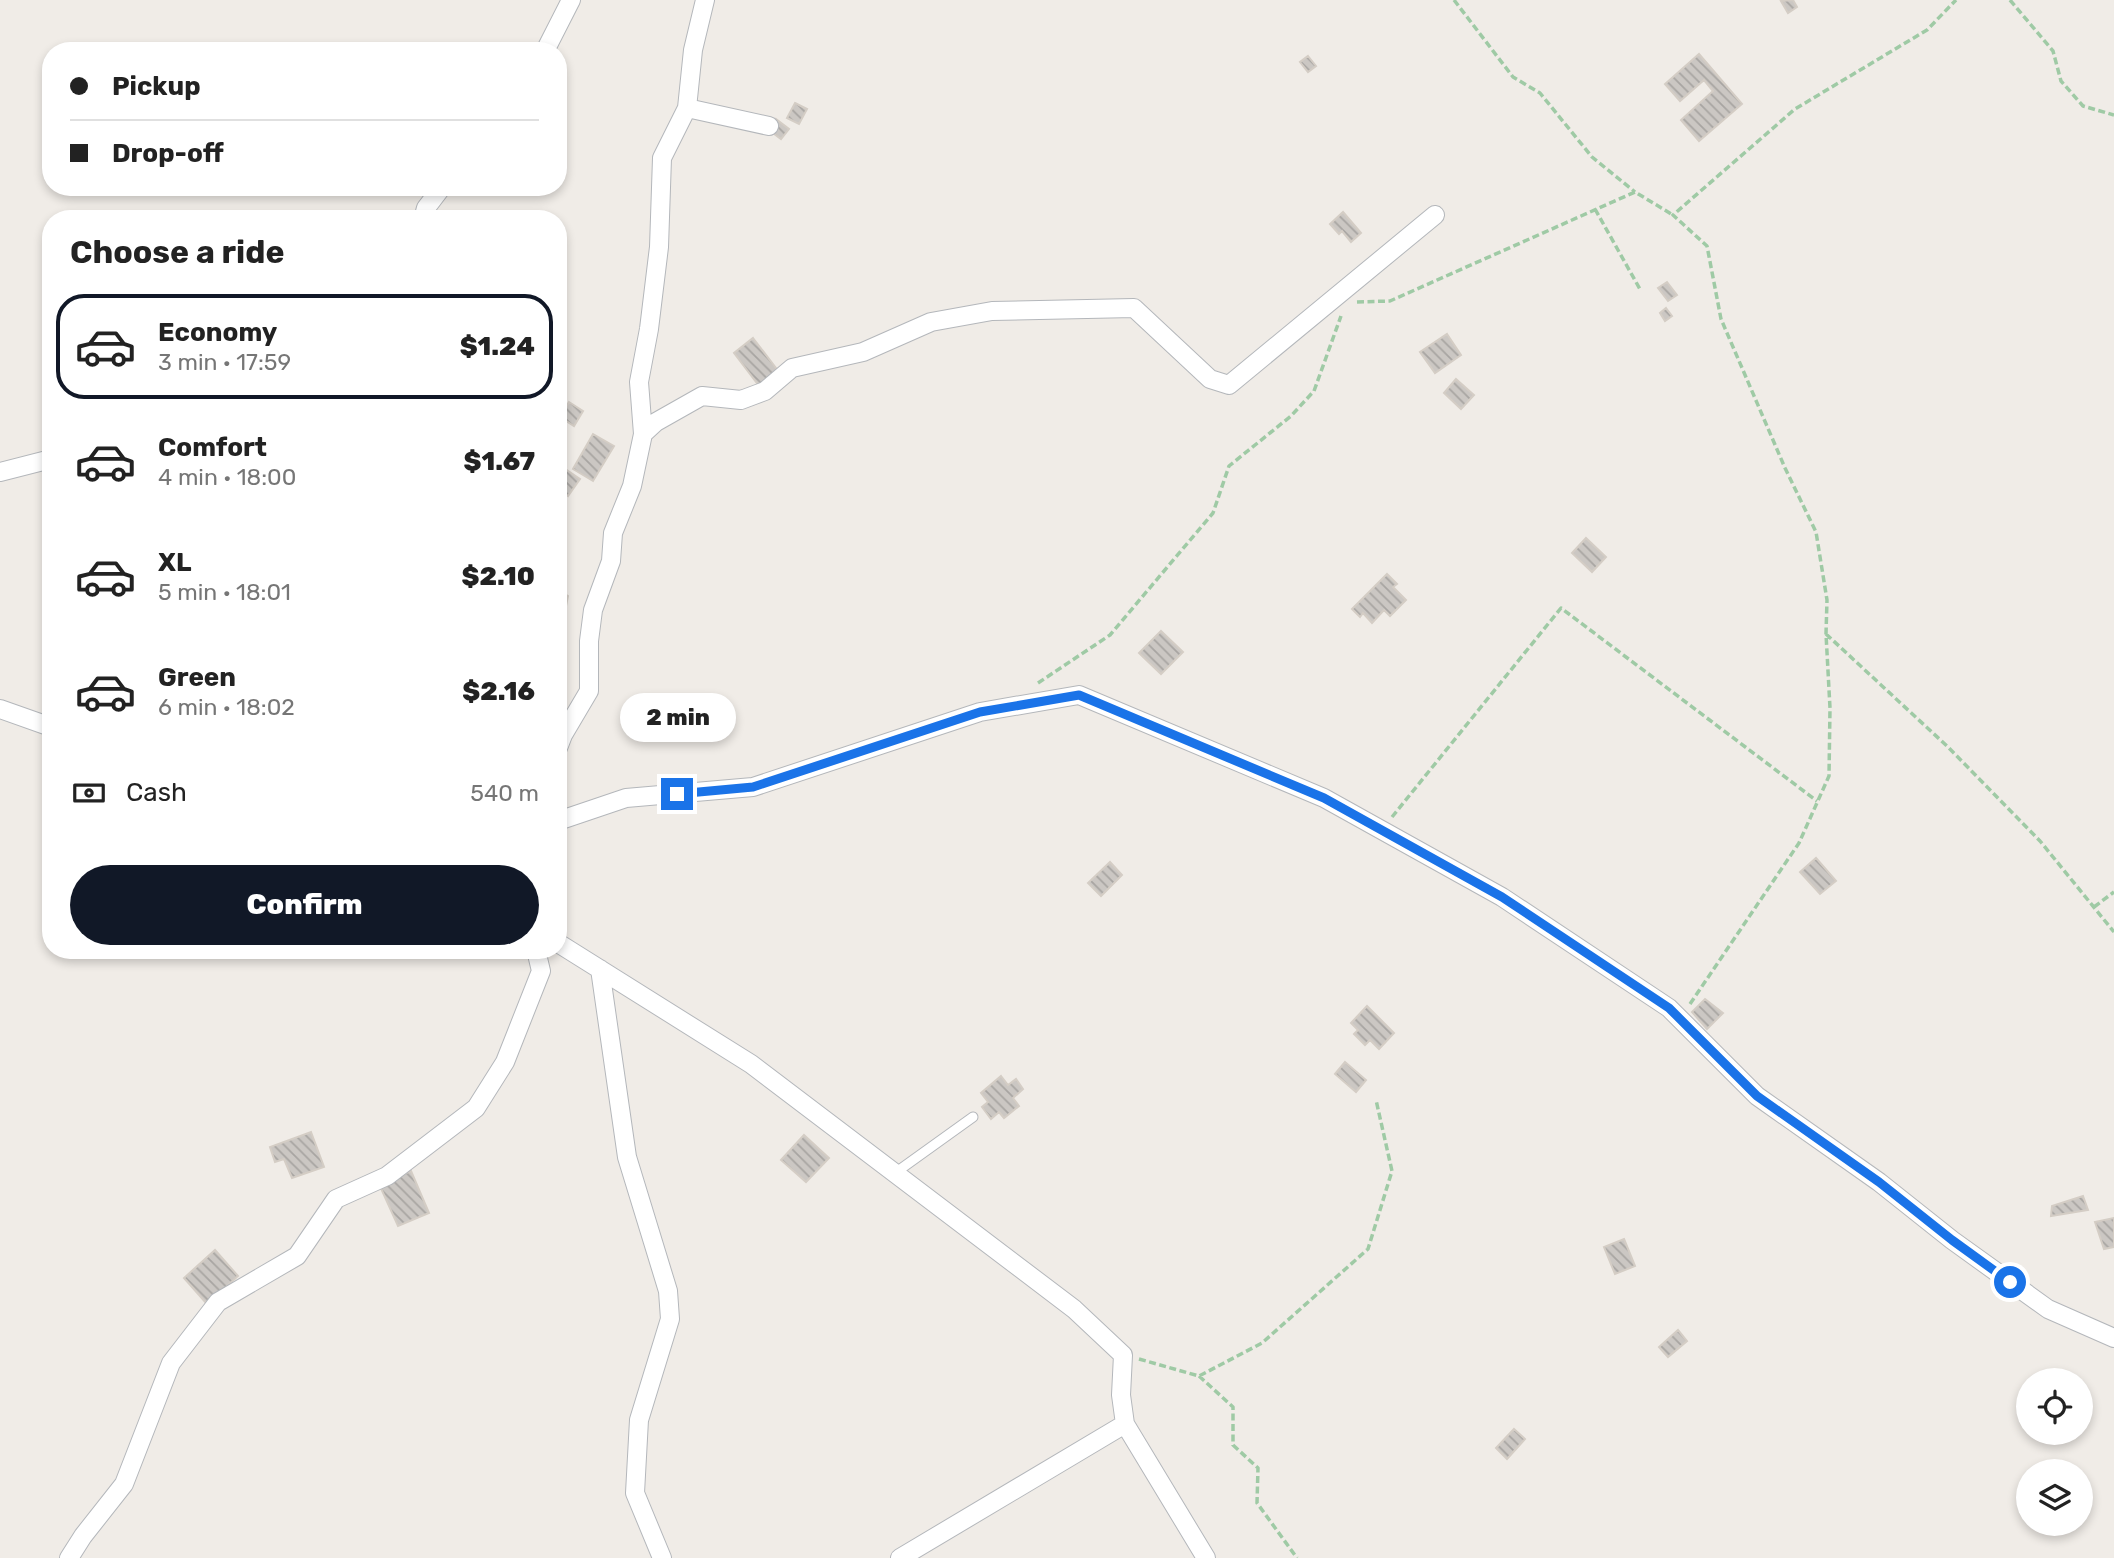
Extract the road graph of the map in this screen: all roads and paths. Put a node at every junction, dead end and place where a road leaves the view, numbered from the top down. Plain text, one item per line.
1 (571, 0) edge
2 (705, 0) edge
3 (1454, 0) edge
4 (1956, 0) edge
5 (2010, 0) edge
6 (550, 42) edge
7 (687, 108) junction
8 (2114, 115) edge
9 (769, 126) dead end
10 (1635, 192) junction
11 (1595, 209) junction
12 (1435, 215) dead end
13 (1673, 215) junction
14 (1641, 291) dead end
15 (1346, 303) dead end
16 (1342, 315) dead end
17 (643, 434) junction
18 (42, 461) edge
19 (0, 472) edge
20 (1826, 634) junction
21 (1030, 688) dead end
22 (0, 709) edge
23 (42, 724) edge
24 (567, 728) edge
25 (1817, 801) junction
26 (567, 818) edge
27 (1382, 830) junction
28 (2114, 892) edge
29 (2094, 907) junction
30 (2114, 932) edge
31 (567, 949) edge
32 (538, 959) edge
33 (600, 969) junction
34 (1680, 1019) junction
35 (1376, 1100) dead end
36 (973, 1117) dead end
37 (895, 1173) junction
38 (2114, 1338) edge
39 (1123, 1355) junction
40 (1199, 1376) junction
41 (1125, 1424) junction
42 (69, 1558) edge
43 (662, 1558) edge
44 (900, 1558) edge
45 (1206, 1558) edge
46 (1297, 1558) edge

1 - 6 street
2 - 7 street
3 - 10 path
4 - 13 path
5 - 8 path
7 - 9 street
7 - 17 street
10 - 11 path
10 - 13 path
11 - 14 path
11 - 15 path
12 - 17 street
13 - 20 path
16 - 21 path
17 - 24 street
18 - 19 street
20 - 25 path
20 - 29 path
22 - 23 street
25 - 27 path
25 - 34 path
26 - 27 street
27 - 34 street
28 - 29 path
29 - 30 path
31 - 33 street
32 - 42 street
33 - 37 street
33 - 43 street
34 - 38 street
35 - 40 path
36 - 37 lane
37 - 39 street
39 - 40 path
39 - 41 street
40 - 46 path
41 - 44 street
41 - 45 street

